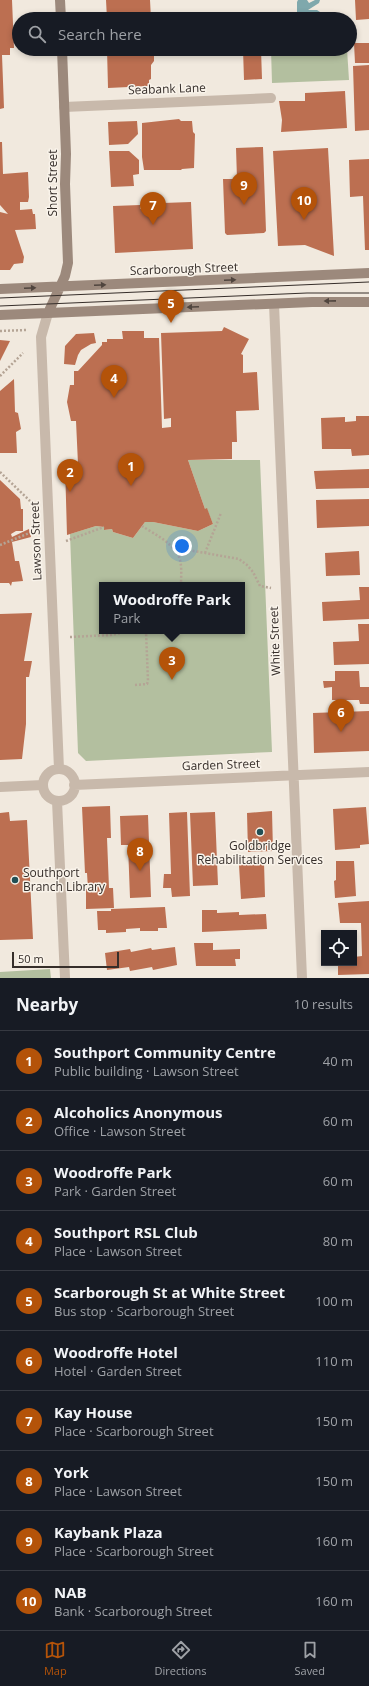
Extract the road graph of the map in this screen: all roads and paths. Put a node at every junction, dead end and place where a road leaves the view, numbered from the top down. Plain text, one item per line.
1 (60, 0) edge
2 (61, 12) edge
3 (62, 56) edge
4 (271, 98) dead end
5 (64, 107) junction
6 (369, 273) edge
7 (61, 287) junction
8 (0, 289) edge
9 (369, 302) edge
10 (274, 304) junction
11 (48, 313) junction
12 (0, 315) edge
13 (26, 330) dead end
14 (0, 331) edge
15 (23, 353) dead end
16 (0, 376) edge
17 (0, 472) edge
18 (30, 501) dead end
19 (221, 513) dead end
20 (142, 526) dead end
21 (104, 527) dead end
22 (32, 532) dead end
23 (66, 541) dead end
24 (0, 545) edge
25 (176, 553) junction
26 (205, 553) junction
27 (181, 582) edge
28 (271, 588) dead end
29 (116, 634) edge
30 (146, 634) edge
31 (70, 637) dead end
32 (135, 685) dead end
33 (59, 769) junction
34 (369, 772) edge
35 (294, 775) junction
36 (43, 785) junction
37 (74, 785) junction
38 (0, 787) edge
39 (57, 801) junction
40 (65, 978) edge
41 (302, 978) edge

1 - 2 main road
3 - 5 main road, Short Street
4 - 5 street, Seabank Lane
5 - 7 main road, Short Street
7 -> 6 main road, Scarborough Street
8 -> 7 main road, Scarborough Street
7 - 11 main road, Short Street
9 -> 10 main road
10 -> 11 main road
10 - 35 street, White Street
11 - 12 main road
11 - 33 street, Lawson Street
13 - 14 path
15 - 16 path
17 - 18 path
19 - 26 path
20 - 25 path
21 - 23 path
22 - 24 path
25 - 26 path
25 - 27 path
26 - 28 path
29 - 31 path
30 - 32 path
33 - 36 street
33 - 37 street
34 - 35 street, Garden Street
35 - 37 street, Garden Street
35 - 41 street, White Street
36 - 38 street
36 - 39 street
37 - 39 street
39 - 40 street

